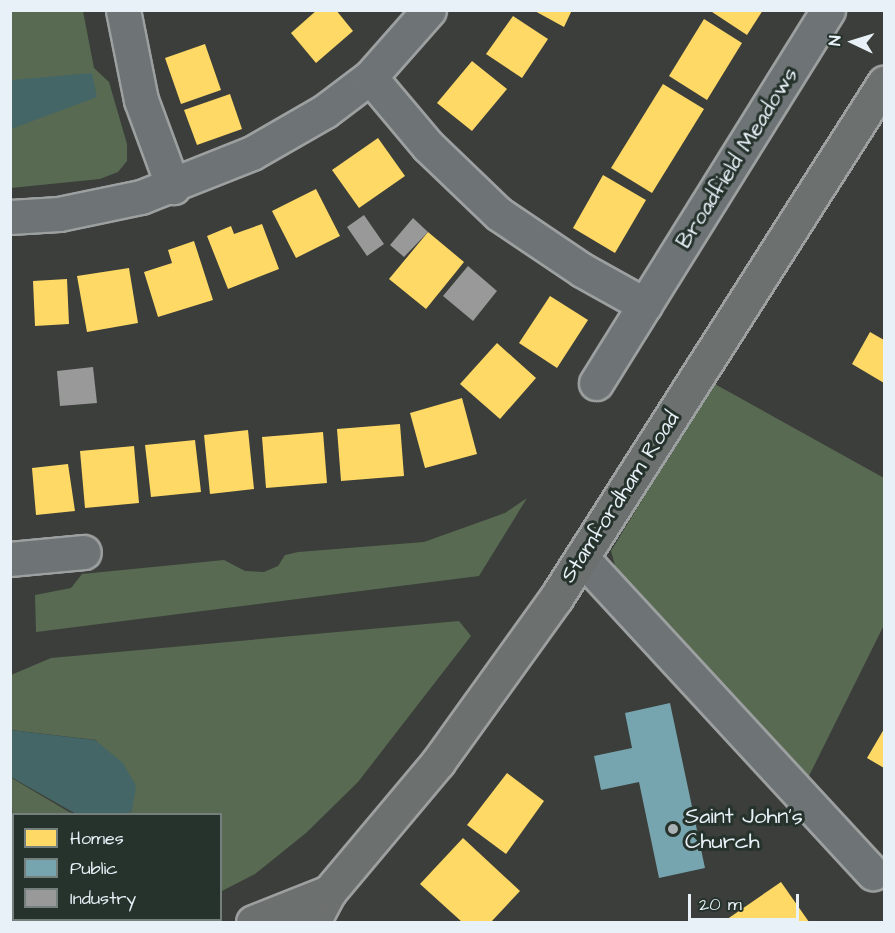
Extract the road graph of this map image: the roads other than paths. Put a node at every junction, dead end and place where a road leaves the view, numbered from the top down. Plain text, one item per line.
1 (123, 10) edge
2 (429, 10) edge
3 (828, 10) edge
4 (370, 77) junction
5 (885, 83) edge
6 (173, 187) junction
7 (10, 217) edge
8 (645, 305) junction
9 (596, 383) dead end
10 (84, 552) dead end
11 (11, 555) edge
12 (582, 558) junction
13 (873, 873) dead end
14 (329, 892) junction
15 (253, 922) edge
16 (313, 922) edge

1 - 6 street
2 - 4 street
3 - 8 street, Broadfield Meadows
4 - 6 street
4 - 8 street
5 - 12 main road, Stamfordham Road
6 - 7 street
8 - 9 street, Broadfield Meadows
10 - 11 street
12 - 13 street
12 - 14 main road, Stamfordham Road
14 - 15 main road, Stamfordham Road
14 - 16 main road, Stamfordham Road

